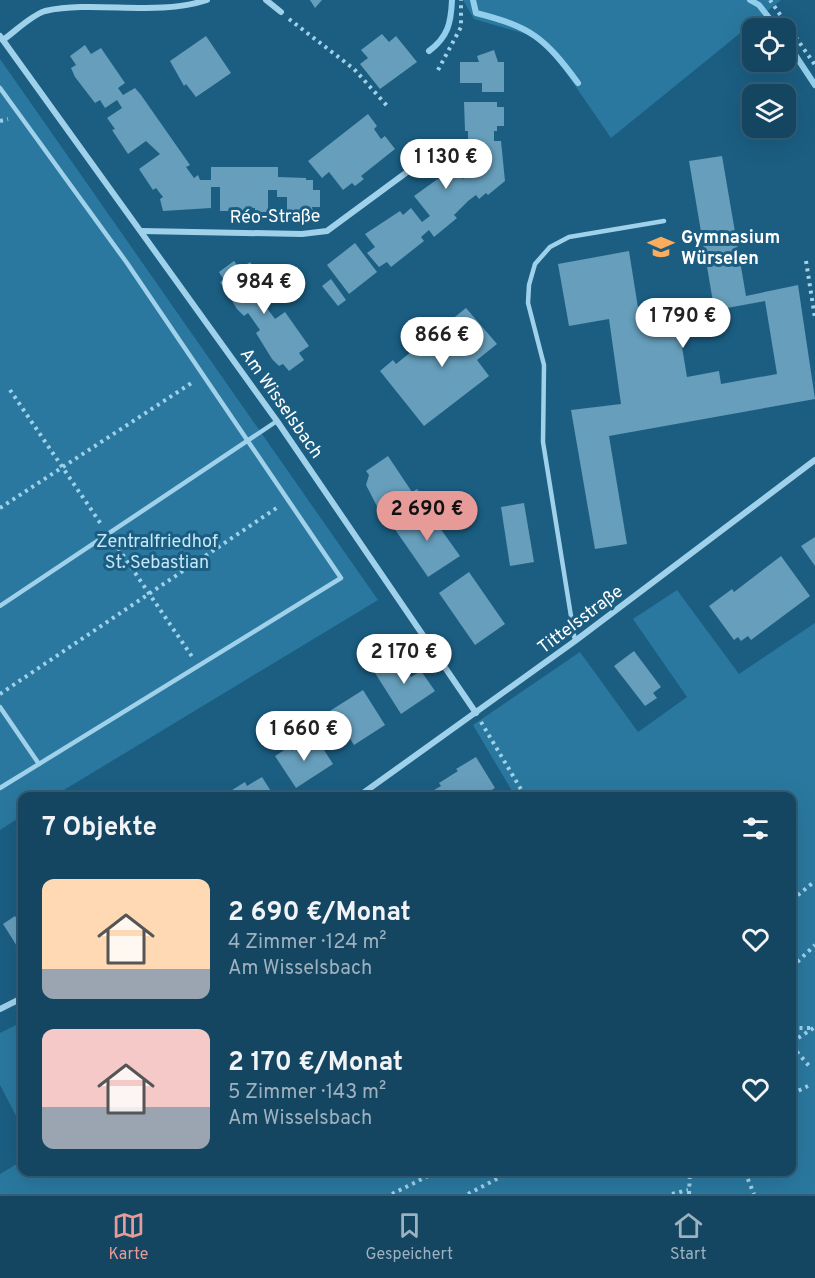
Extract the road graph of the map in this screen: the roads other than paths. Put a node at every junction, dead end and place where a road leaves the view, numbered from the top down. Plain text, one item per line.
1 (207, 0) edge
2 (266, 0) edge
3 (281, 12) road end
4 (2, 38) edge
5 (0, 88) edge
6 (422, 161) dead end
7 (664, 221) dead end
8 (142, 231) junction
9 (277, 421) junction
10 (248, 441) junction
11 (815, 460) edge
12 (0, 606) edge
13 (575, 641) junction
14 (0, 707) edge
15 (476, 713) junction
16 (39, 764) junction
17 (0, 788) edge
18 (365, 792) edge
19 (18, 1000) edge
20 (0, 1009) edge

1 - 4 street
2 - 3 street
4 - 8 street, Am Wisselsbach
5 - 10 lane
6 - 8 street, Réo-Straße
7 - 13 lane
8 - 9 street, Am Wisselsbach
9 - 10 lane
9 - 15 street, Am Wisselsbach
10 - 12 lane
10 - 16 lane
11 - 13 street, Tittelsstraße
13 - 15 street, Tittelsstraße
14 - 16 lane
15 - 18 street, Tittelsstraße
16 - 17 lane
19 - 20 street

